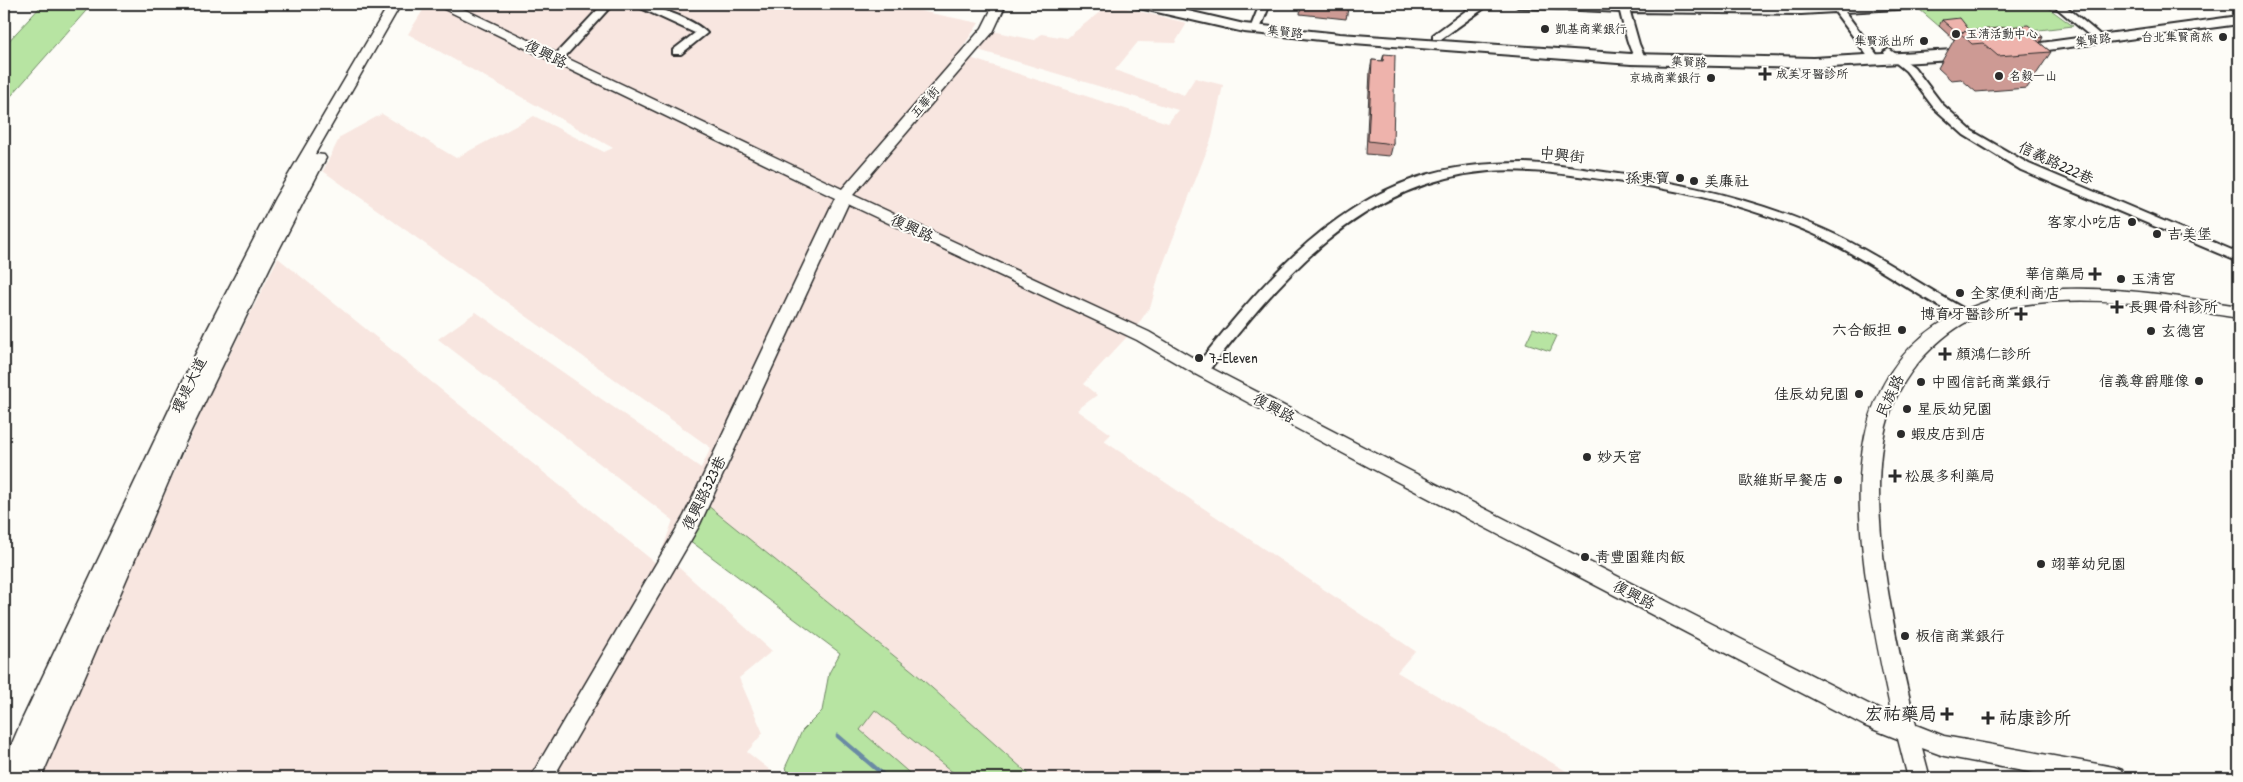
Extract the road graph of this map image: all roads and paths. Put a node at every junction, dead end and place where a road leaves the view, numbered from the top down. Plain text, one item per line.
1 (395, 4) edge
2 (406, 4) edge
3 (444, 4) edge
4 (608, 4) edge
5 (638, 4) edge
6 (1000, 4) edge
7 (1140, 4) edge
8 (1175, 4) edge
9 (1265, 4) edge
10 (1485, 4) edge
11 (1518, 4) edge
12 (1932, 4) edge
13 (2057, 4) edge
14 (1624, 6) edge
15 (1836, 6) edge
16 (1752, 7) edge
17 (2239, 11) edge
18 (2239, 20) edge
19 (1257, 25) junction
20 (2095, 35) junction
21 (1437, 37) junction
22 (2001, 48) edge
23 (1983, 49) edge
24 (677, 52) dead end
25 (1639, 56) junction
26 (1883, 56) junction
27 (557, 59) junction
28 (844, 196) junction
29 (2239, 258) edge
30 (2239, 312) edge
31 (1965, 315) junction
32 (223, 329) junction
33 (1201, 370) junction
34 (168, 444) junction
35 (1906, 733) junction
36 (8, 778) edge
37 (30, 778) edge
38 (542, 778) edge
39 (1919, 778) edge
40 (2114, 778) edge

1 - 32 street, 環堤大道
2 - 32 street, 環堤大道
3 - 27 street, 復興路
4 - 27 street
5 - 24 street
6 - 28 street, 五華街
7 - 19 main road, 集賢路
8 - 19 main road, 集賢路
9 - 19 street
10 - 21 street
11 - 14 street
12 - 15 street
13 - 20 street
14 - 16 street
14 - 25 street
15 - 16 street
15 - 26 street, 信義路222巷
17 - 20 main road, 集賢路
18 - 20 main road, 集賢路
19 - 21 main road, 集賢路
19 - 25 main road, 集賢路
20 - 22 main road, 集賢路
21 - 25 main road, 集賢路
23 - 26 main road, 集賢路
25 - 26 main road, 集賢路
26 - 29 street, 信義路222巷
27 - 28 street, 復興路
28 - 33 street, 復興路
28 - 38 street, 復興路323巷
30 - 31 street, 民族路
31 - 33 street, 中興街
31 - 35 street, 民族路
32 - 34 street, 環堤大道
33 - 35 street, 復興路
34 - 36 street, 環堤大道
34 - 37 street, 環堤大道
35 - 39 street, 民族路
35 - 40 street, 復興路

